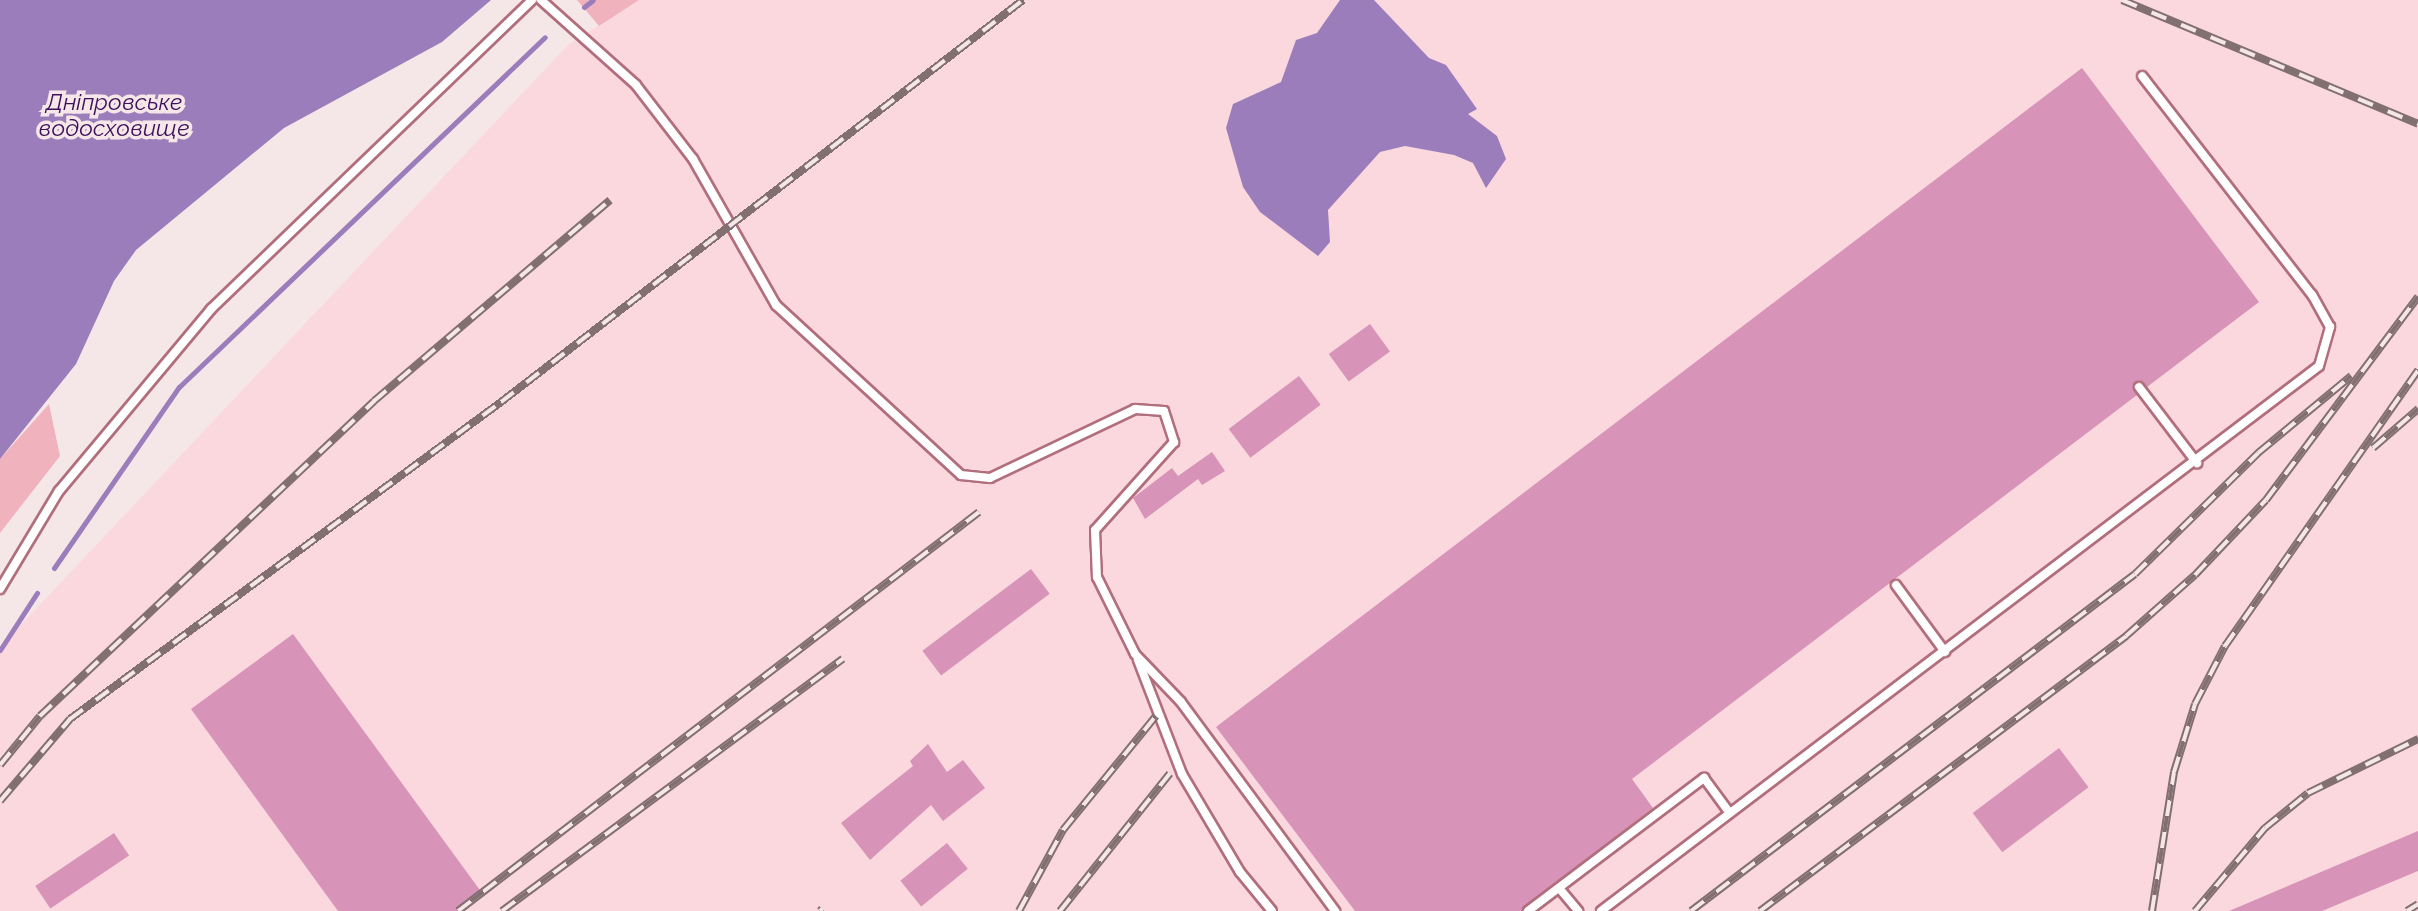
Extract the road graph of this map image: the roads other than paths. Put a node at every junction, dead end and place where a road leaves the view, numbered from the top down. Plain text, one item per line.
1 (532, 0) edge
2 (541, 0) edge
3 (2142, 76) dead end
4 (2139, 387) dead end
5 (2197, 463) junction
6 (1896, 585) dead end
7 (0, 589) edge
8 (1945, 652) junction
9 (1135, 654) junction
10 (1729, 812) junction
11 (1559, 888) junction
12 (1272, 911) edge
13 (1335, 911) edge
14 (1528, 911) edge
15 (1578, 911) edge
16 (1601, 911) edge

1 - 7 lane
2 - 9 lane
3 - 5 lane
4 - 5 lane
5 - 8 lane
6 - 8 lane
8 - 10 lane
9 - 12 lane
9 - 13 lane
10 - 11 lane
10 - 16 lane
11 - 14 lane
11 - 15 lane

